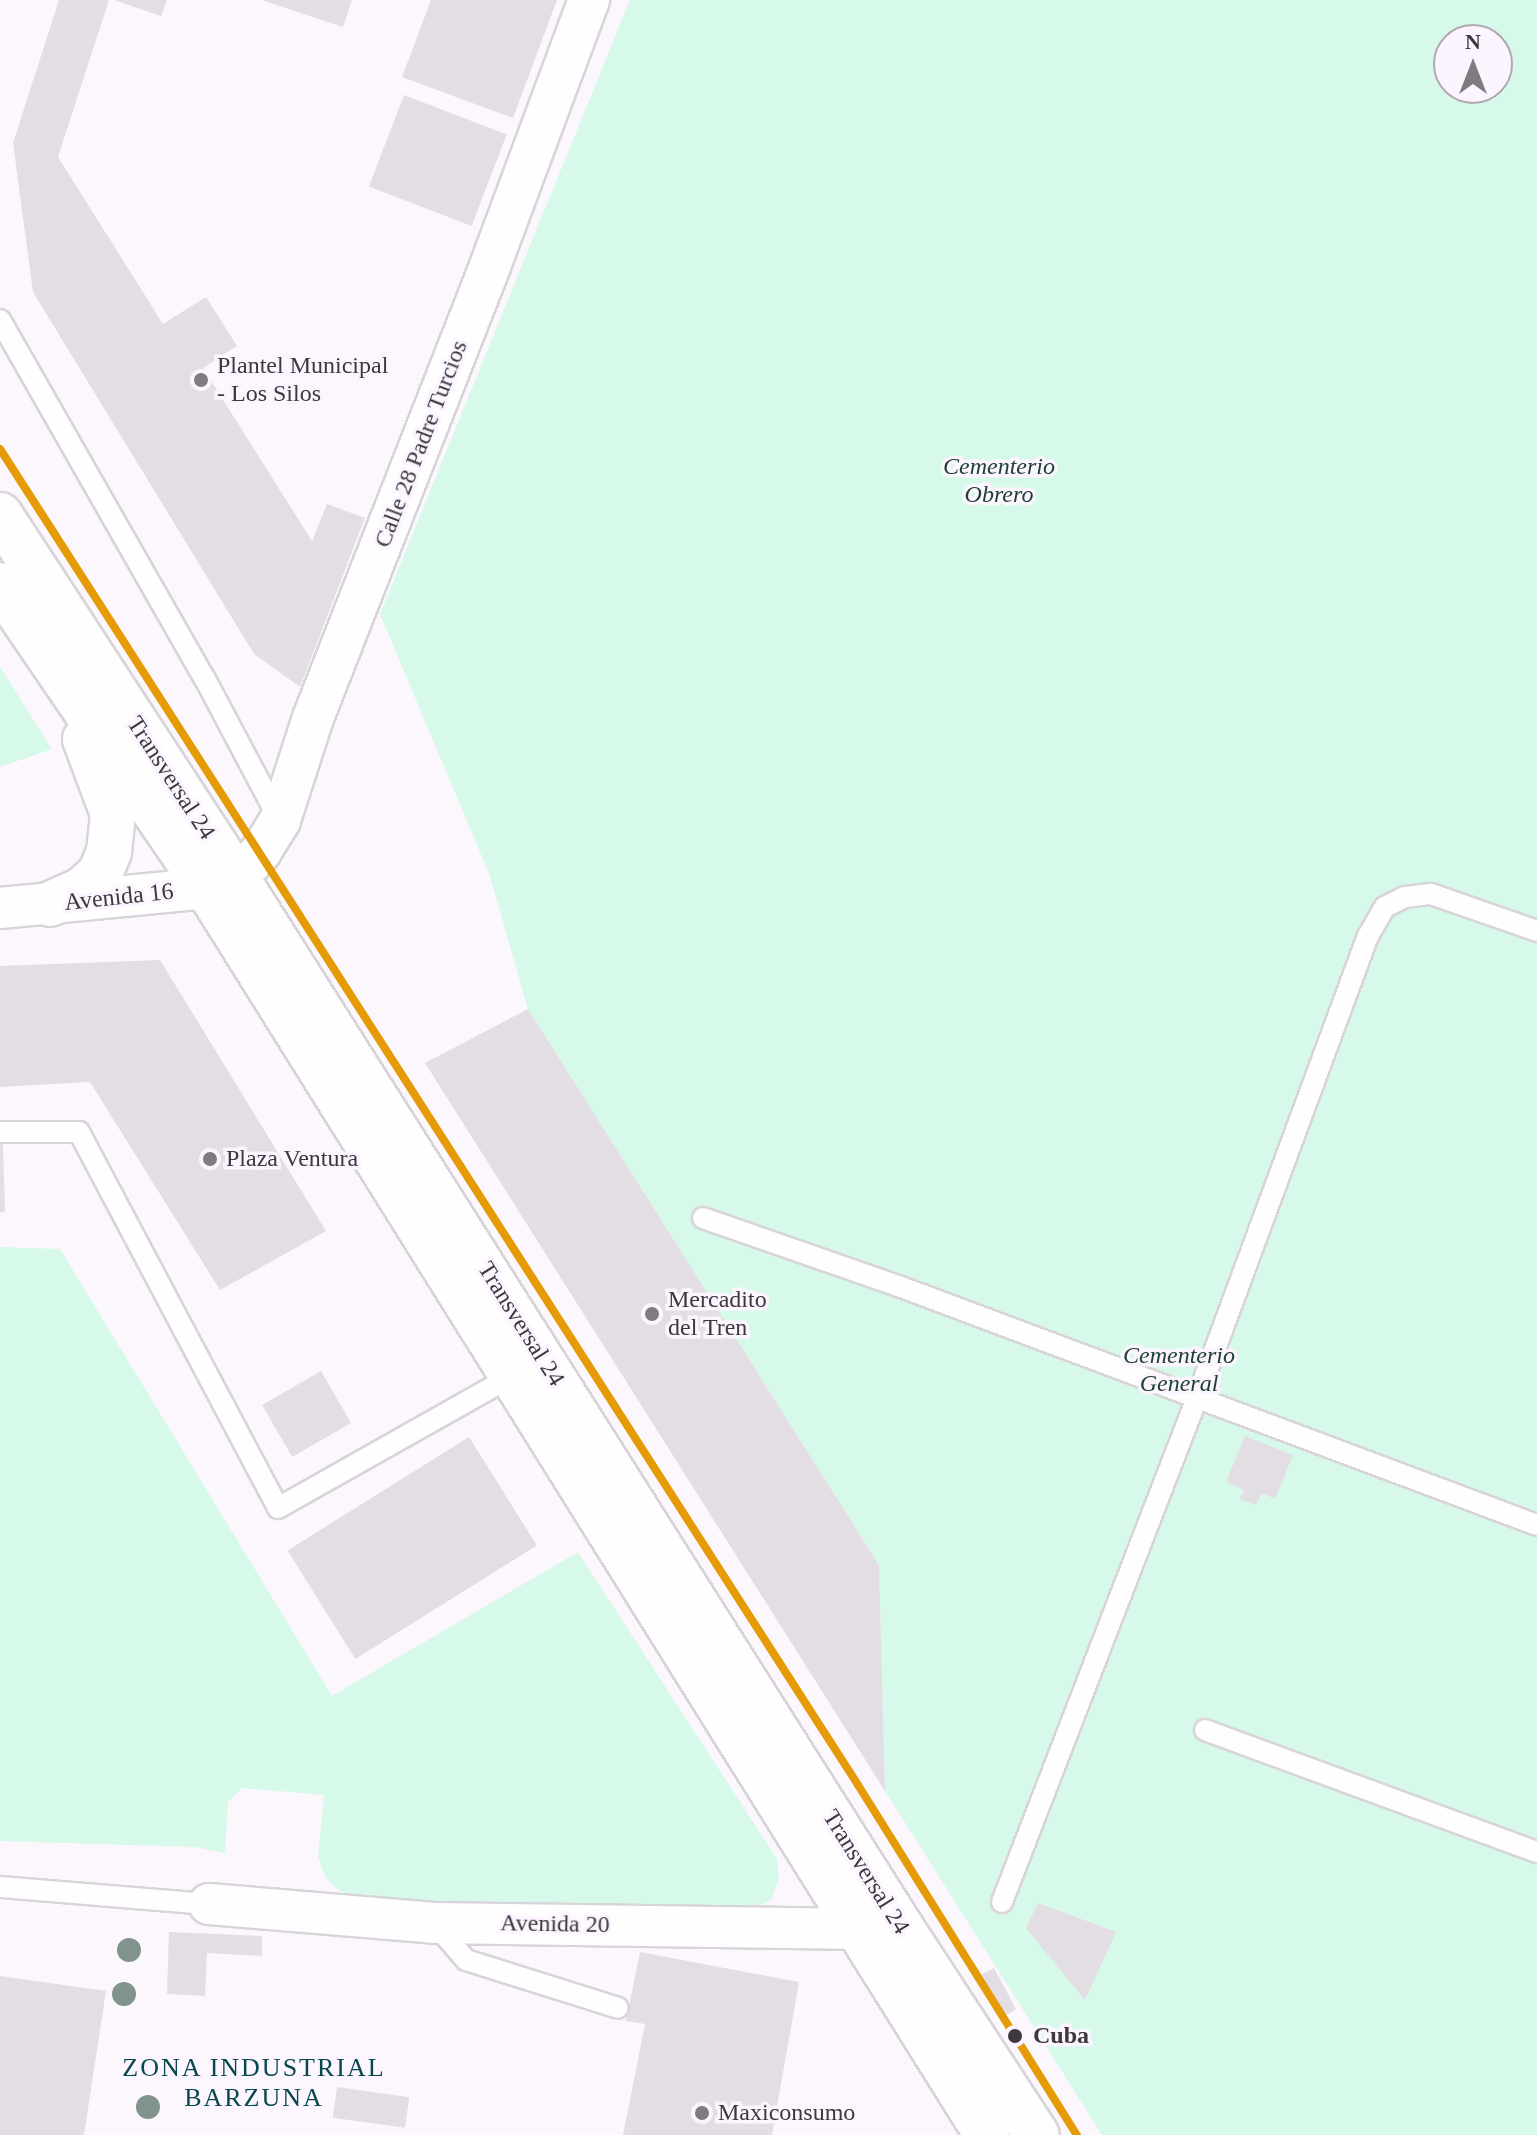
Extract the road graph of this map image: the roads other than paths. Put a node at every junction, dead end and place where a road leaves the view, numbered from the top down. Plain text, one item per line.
1 (589, 0) edge
2 (0, 320) edge
3 (0, 515) edge
4 (0, 585) edge
5 (67, 688) junction
6 (280, 820) junction
7 (222, 884) junction
8 (50, 904) junction
9 (0, 908) edge
10 (1537, 931) edge
11 (0, 1132) edge
12 (703, 1218) dead end
13 (527, 1367) junction
14 (1197, 1398) junction
15 (1537, 1525) edge
16 (1205, 1730) dead end
17 (1537, 1852) edge
18 (0, 1887) edge
19 (1002, 1902) dead end
20 (209, 1904) joint
21 (434, 1923) junction
22 (857, 1928) junction
23 (902, 1929) junction
24 (618, 2008) dead end
25 (987, 2135) edge
26 (1037, 2135) edge

1 - 6 street, Calle 28 Padre Turcios
2 - 6 lane
3 - 7 main road, Transversal 24
4 - 5 main road, Transversal 24
5 - 7 main road, Transversal 24
5 - 8 main road
6 - 7 street, Calle 28 Padre Turcios
7 - 8 street, Avenida 16
7 - 13 main road, Transversal 24
8 - 9 street, Avenida 16
10 - 14 lane
11 - 13 lane
12 - 14 lane
13 - 22 main road, Transversal 24
13 - 23 main road, Transversal 24
14 - 15 lane
14 - 19 lane
16 - 17 lane
18 - 20 lane
20 - 21 street, Avenida 20
21 - 22 street, Avenida 20
21 - 24 lane
22 - 23 street, Avenida 20
22 - 25 main road, Transversal 24
23 - 26 main road, Transversal 24

